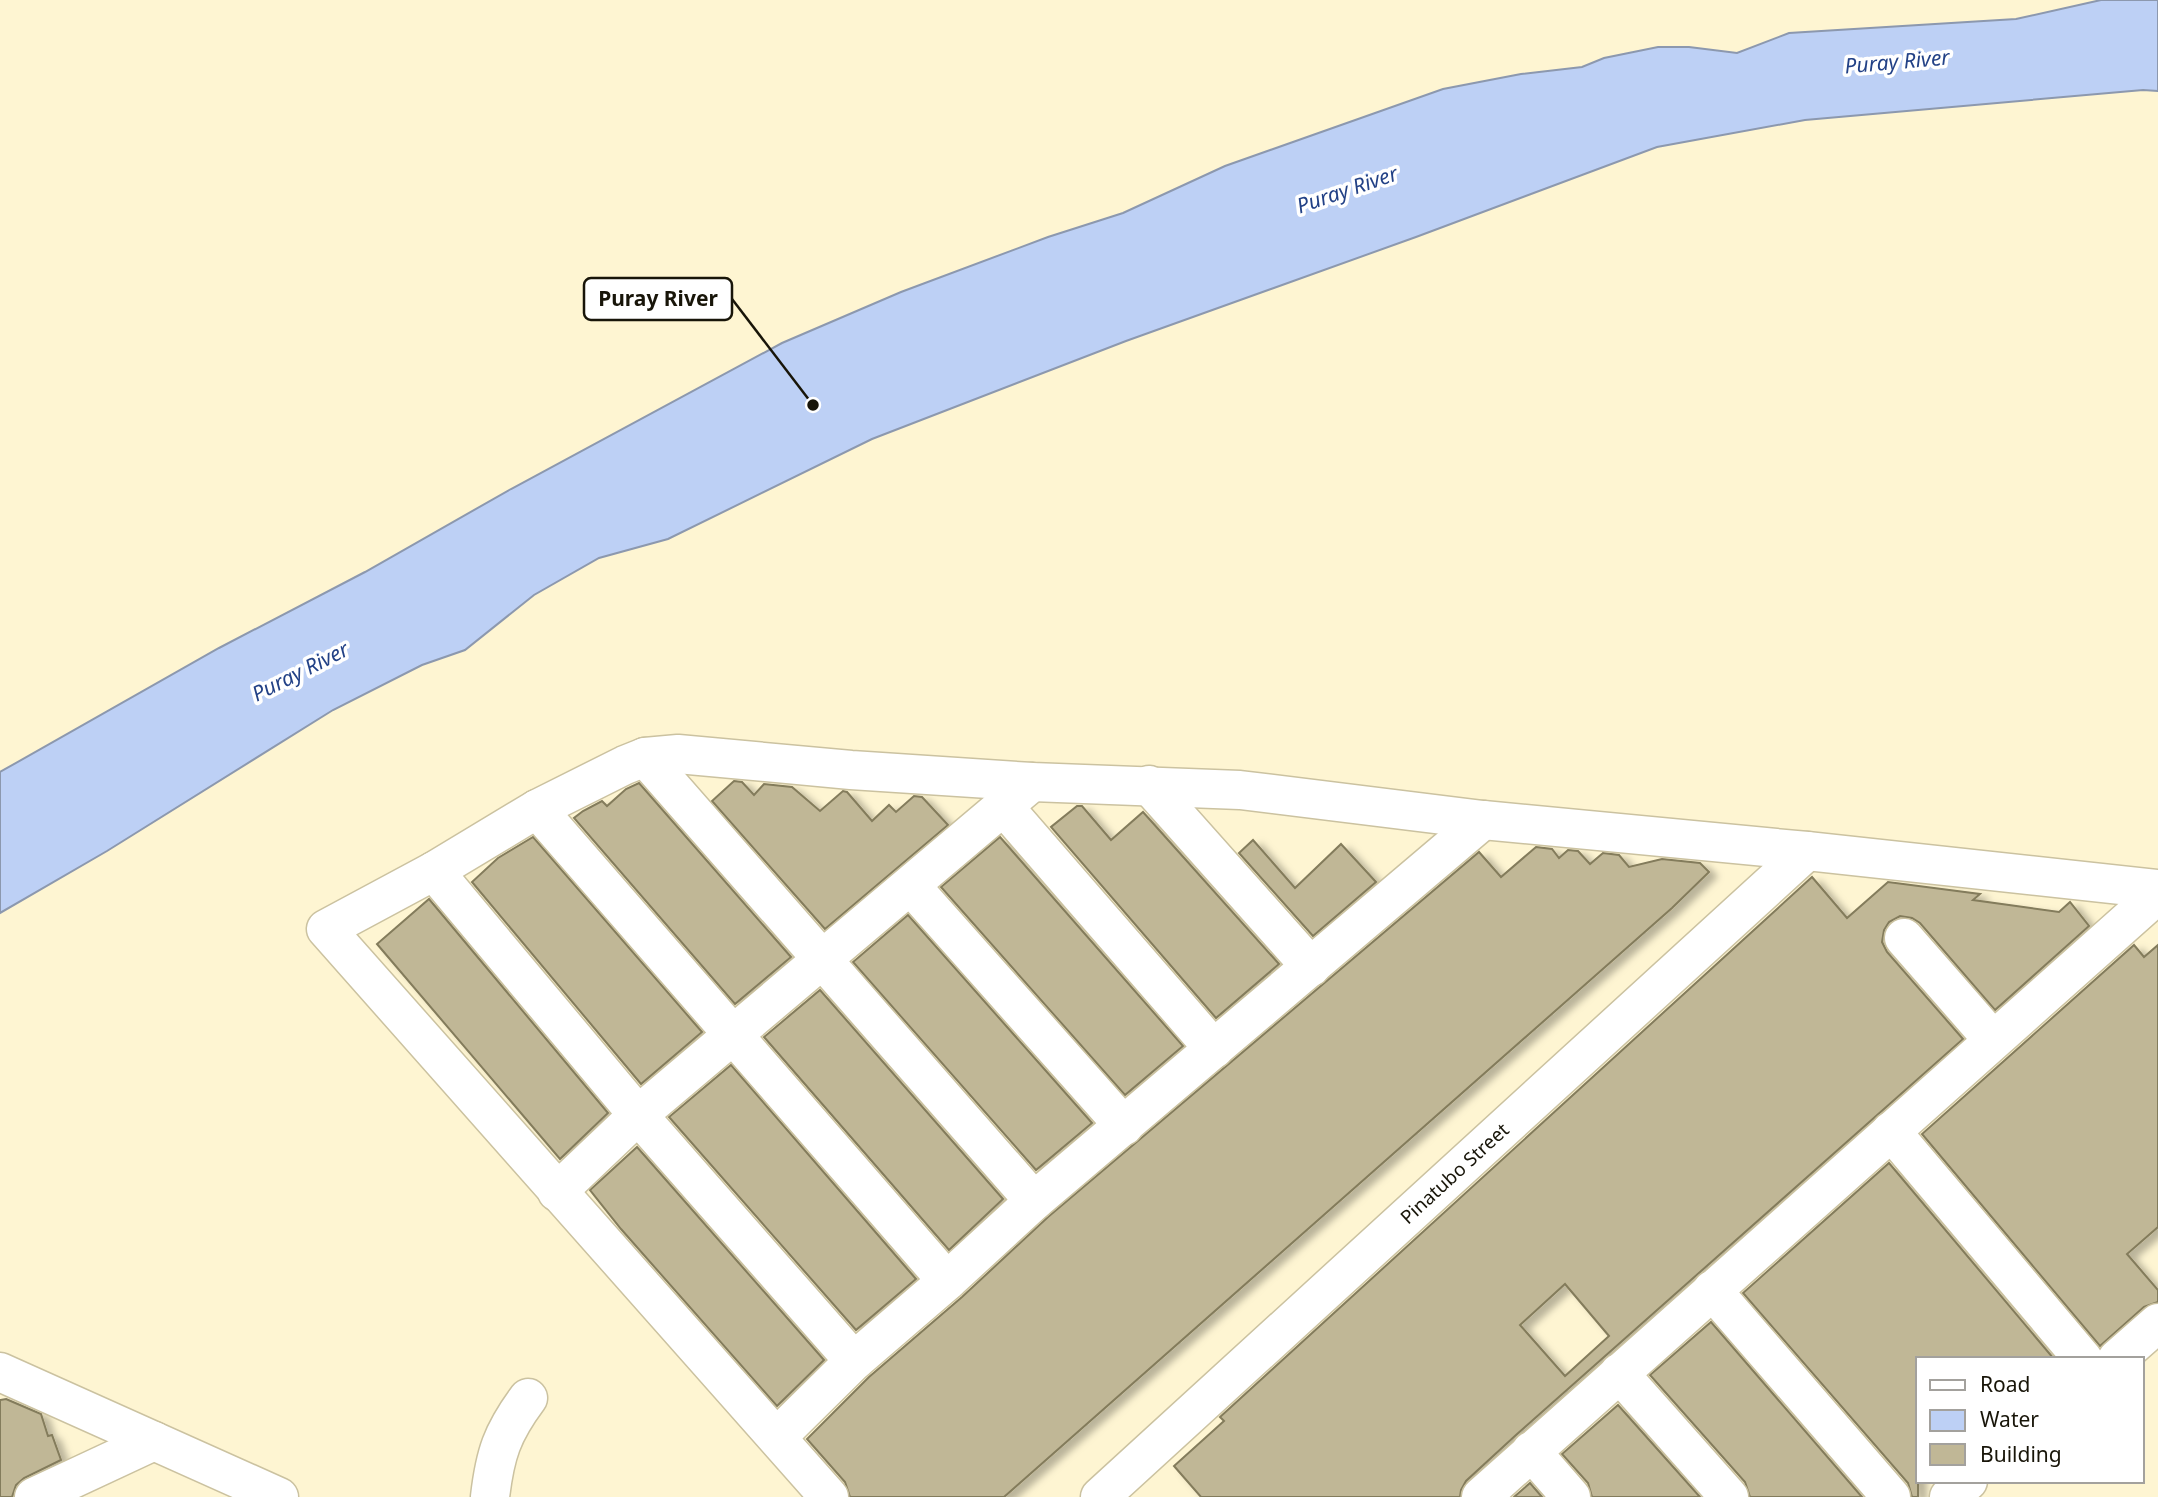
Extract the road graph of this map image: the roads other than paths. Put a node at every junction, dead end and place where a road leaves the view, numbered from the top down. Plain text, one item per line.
1 (645, 757) junction
2 (1032, 782) junction
3 (1149, 785) junction
4 (1004, 807) junction
5 (537, 809) junction
6 (1483, 820) junction
7 (1807, 851) junction
8 (434, 872) junction
9 (911, 886) junction
10 (2158, 892) edge
11 (1904, 938) dead end
12 (822, 961) junction
13 (1311, 967) junction
14 (732, 1036) junction
15 (1993, 1040) junction
16 (1214, 1049) junction
17 (638, 1115) junction
18 (1124, 1126) junction
19 (1891, 1131) junction
20 (557, 1192) junction
21 (1034, 1201) junction
22 (947, 1281) junction
23 (1712, 1290) junction
24 (2158, 1323) edge
25 (2081, 1357) edge
26 (2118, 1357) edge
27 (854, 1361) junction
28 (0, 1373) edge
29 (1619, 1373) junction
30 (528, 1398) dead end
31 (777, 1437) junction
32 (154, 1441) junction
33 (1531, 1451) junction
34 (1966, 1483) edge
35 (34, 1497) edge
36 (279, 1497) edge
37 (490, 1497) edge
38 (829, 1497) edge
39 (1100, 1497) edge
40 (1481, 1497) edge
41 (1570, 1497) edge
42 (1730, 1497) edge
43 (1891, 1497) edge
44 (1949, 1497) edge

1 - 2 street
1 - 5 street
1 - 12 street
2 - 3 street
2 - 4 street
3 - 6 street
3 - 13 street
4 - 9 street
4 - 16 street
5 - 8 street
5 - 14 street
6 - 7 street
6 - 13 street
7 - 10 street
7 - 39 street, Pinatubo Street
8 - 17 street
8 - 20 street
9 - 12 street
9 - 18 street
10 - 15 street
11 - 15 street
12 - 14 street
12 - 21 street
13 - 16 street
14 - 17 street
14 - 22 street
15 - 19 street
16 - 18 street
17 - 20 street
17 - 27 street
18 - 21 street
19 - 23 street
19 - 25 street
20 - 31 street
21 - 22 street
22 - 27 street
23 - 29 street
23 - 43 street
24 - 26 street
27 - 31 street
28 - 32 street
29 - 33 street
29 - 42 street
30 - 37 street
31 - 38 street
32 - 35 street
32 - 36 street
33 - 40 street
33 - 41 street
34 - 44 street

